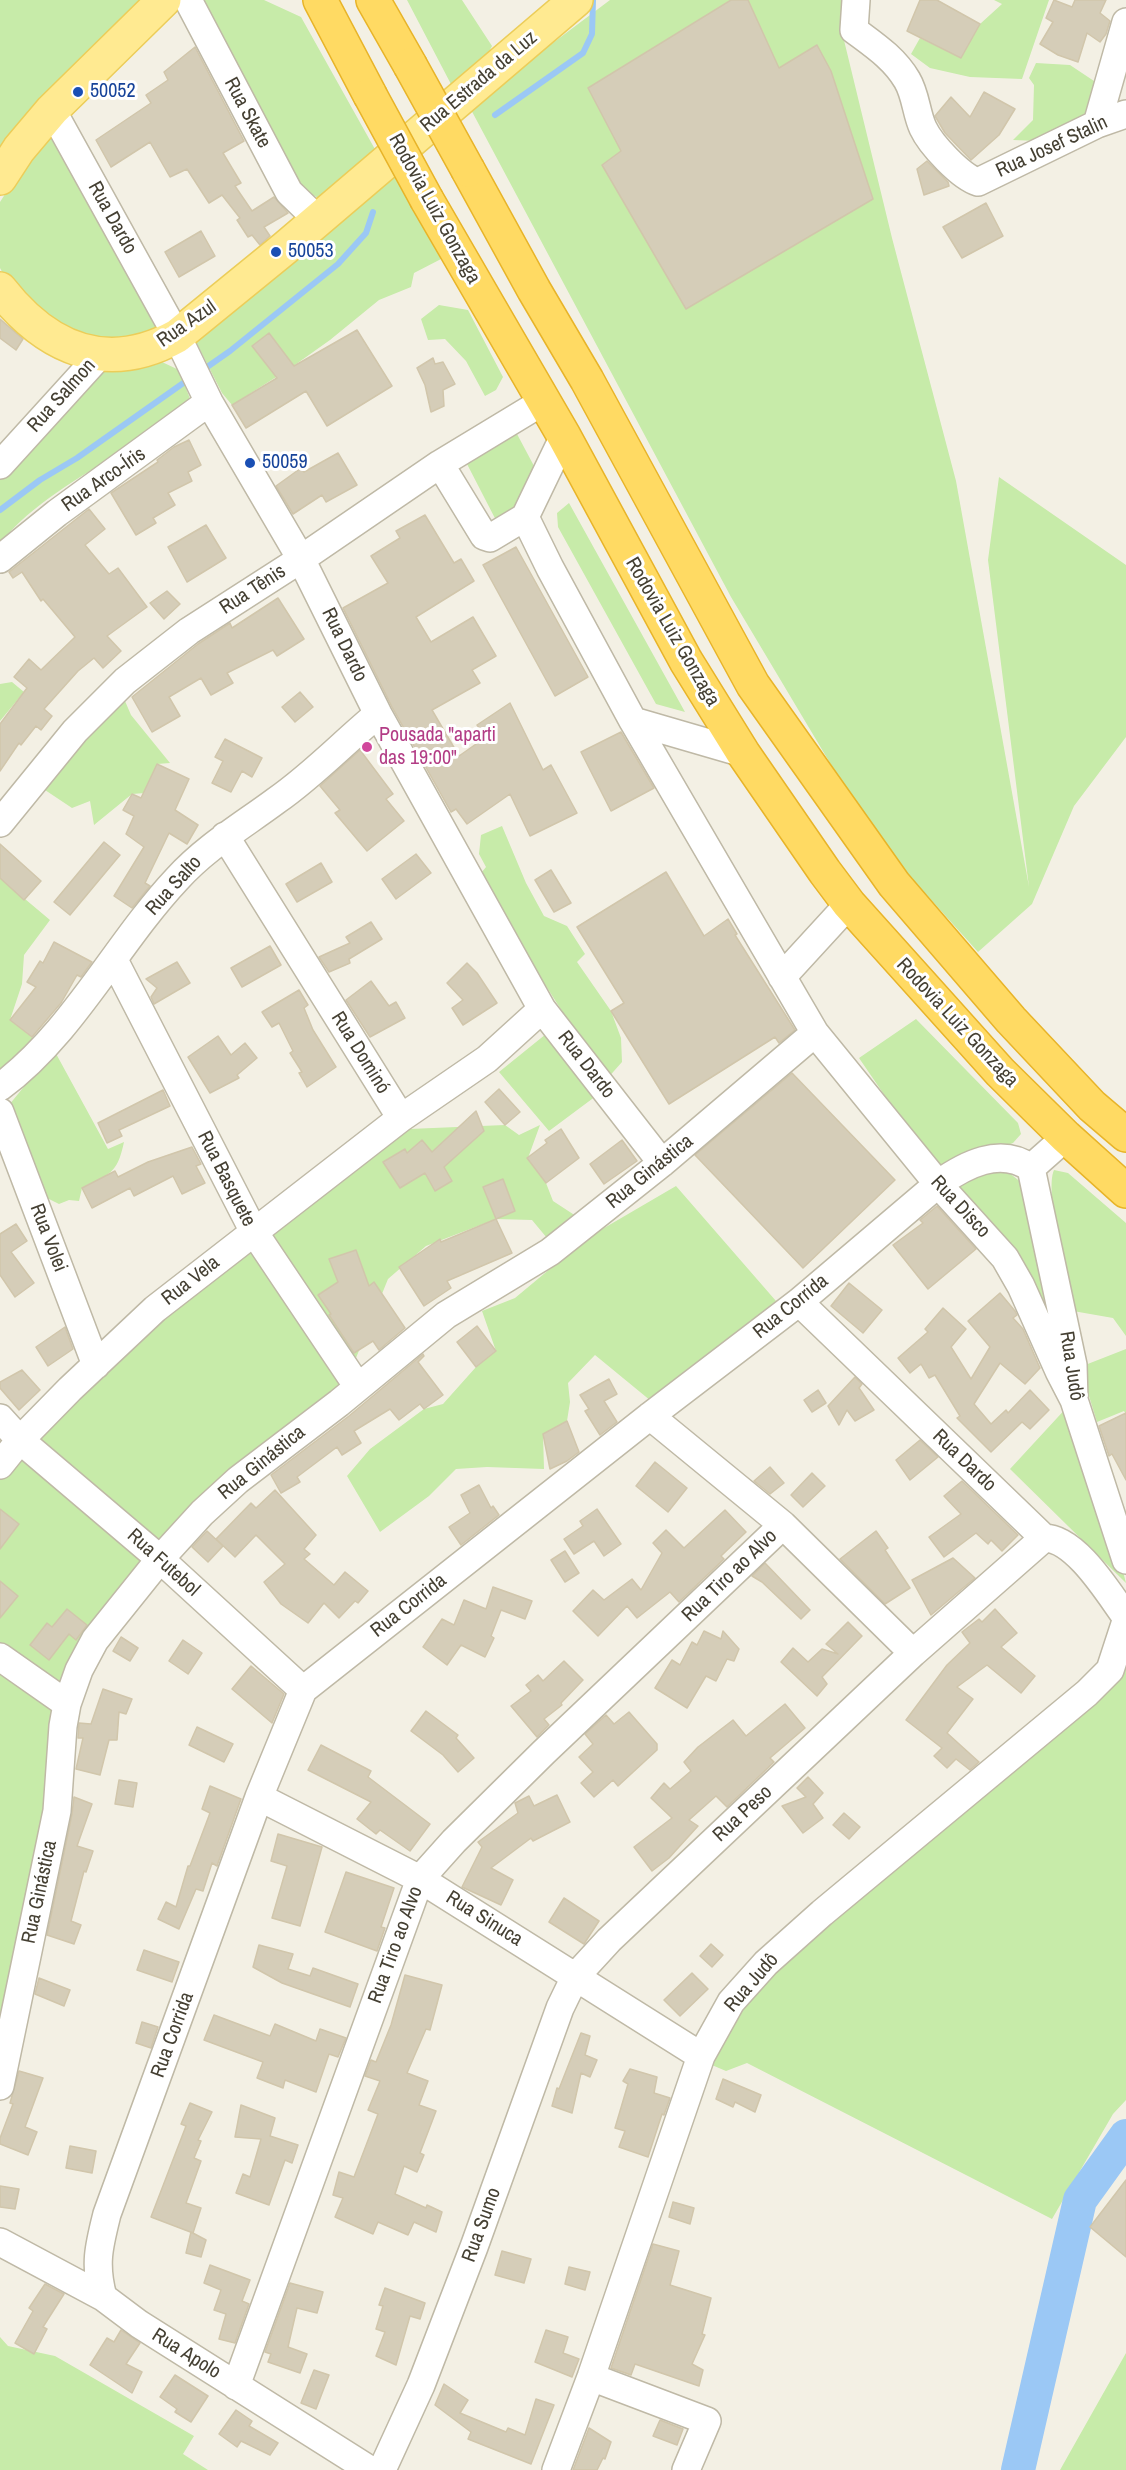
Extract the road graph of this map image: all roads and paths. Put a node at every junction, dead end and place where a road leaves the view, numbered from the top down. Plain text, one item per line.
1 (170, 0) edge
2 (373, 0) edge
3 (576, 0) edge
4 (856, 0) edge
5 (315, 3) edge
6 (1126, 22) edge
7 (52, 110) junction
8 (1126, 114) edge
9 (1097, 124) junction
10 (0, 178) edge
11 (322, 215) junction
12 (0, 289) edge
13 (177, 336) junction
14 (100, 355) junction
15 (201, 385) junction
16 (544, 401) junction
17 (564, 436) junction
18 (440, 464) junction
19 (0, 465) edge
20 (525, 517) junction
21 (0, 559) edge
22 (302, 559) junction
23 (378, 714) junction
24 (633, 721) junction
25 (743, 753) junction
26 (0, 823) edge
27 (225, 836) junction
28 (849, 904) junction
29 (114, 960) junction
30 (782, 977) junction
31 (542, 1010) junction
32 (815, 1033) junction
33 (0, 1087) edge
34 (0, 1112) edge
35 (401, 1118) junction
36 (1126, 1135) edge
37 (1066, 1137) junction
38 (662, 1163) junction
39 (1031, 1168) junction
40 (938, 1184) junction
41 (1126, 1191) edge
42 (254, 1232) junction
43 (799, 1302) junction
44 (96, 1365) junction
45 (358, 1387) junction
46 (1074, 1400) junction
47 (650, 1416) junction
48 (0, 1418) edge
49 (20, 1440) junction
50 (0, 1465) edge
51 (783, 1525) junction
52 (1044, 1538) junction
53 (160, 1559) junction
54 (1126, 1560) edge
55 (1126, 1619) edge
56 (913, 1653) junction
57 (0, 1657) edge
58 (303, 1689) junction
59 (67, 1704) junction
60 (259, 1797) junction
61 (420, 1879) junction
62 (575, 1977) junction
63 (6, 2025) edge
64 (701, 2055) junction
65 (0, 2086) edge
66 (0, 2242) edge
67 (103, 2297) junction
68 (591, 2377) junction
69 (236, 2386) junction
70 (370, 2470) edge
71 (382, 2470) edge
72 (556, 2470) edge
73 (686, 2470) edge

1 - 7 main road
1 - 11 street, Rua Skate
2 - 36 highway, Rodovia Luiz Gonzaga, bridge
3 - 11 main road, Rua Estrada da Luz
4 - 9 street, Rua Josef Stalin
5 - 16 highway, Rodovia Luiz Gonzaga, bridge
6 - 9 street
7 - 10 main road
7 - 13 street, Rua Dardo
8 - 9 street, Rua Josef Stalin
11 - 13 main road, Rua Azul
12 - 14 main road, Rua Azul
13 - 14 main road, Rua Azul
13 - 15 street, Rua Dardo
14 - 19 street, Rua Salmon
15 - 21 street, Rua Arco-Íris
15 - 22 street, Rua Dardo
16 - 17 highway, Rodovia Luiz Gonzaga
16 - 18 street, Rua Tênis
17 - 20 street
17 - 25 highway, Rodovia Luiz Gonzaga
18 - 20 street
18 - 22 street, Rua Tênis
20 - 24 street, Rua Disco
22 - 23 street, Rua Dardo
22 - 26 street, Rua Tênis
23 - 27 street, Rua Salto
23 - 31 street, Rua Dardo
24 - 25 street
24 - 30 street, Rua Disco
25 - 28 highway, Rodovia Luiz Gonzaga
27 - 29 street, Rua Salto
27 - 35 street, Rua Dominó
28 - 30 street
28 - 37 highway, Rodovia Luiz Gonzaga
29 - 33 street, Rua Salto
29 - 42 street, Rua Basquete
30 - 32 street, Rua Disco
31 - 35 street
31 - 38 street, Rua Dardo
32 - 38 street, Rua Ginástica
32 - 40 street, Rua Disco
34 - 44 street, Rua Volei
35 - 42 street, Rua Vela
37 - 39 street
37 - 41 highway, Rodovia Luiz Gonzaga
38 - 45 street, Rua Ginástica
39 - 40 street, Rua Corrida
39 - 46 street, Rua Judô
40 - 43 street, Rua Corrida
40 - 46 street, Rua Disco
42 - 44 street, Rua Vela
42 - 45 street, Rua Basquete
43 - 47 street, Rua Corrida
43 - 52 street, Rua Dardo
44 - 49 street, Rua Vela
45 - 53 street, Rua Ginástica
46 - 54 street, Rua Judô
47 - 51 street
47 - 58 street, Rua Corrida
48 - 49 street
49 - 50 street, Rua Vela
49 - 53 street, Rua Futebol
51 - 56 street
51 - 61 street, Rua Tiro ao Alvo
52 - 55 street, Rua Dardo
52 - 56 street, Rua Peso
53 - 58 street, Rua Futebol
53 - 59 street, Rua Ginástica
55 - 64 street, Rua Judô
56 - 62 street, Rua Peso
57 - 59 street
58 - 60 street, Rua Corrida
59 - 63 street, Rua Ginástica
60 - 61 street, Rua Sinuca
60 - 67 street, Rua Corrida
61 - 62 street, Rua Sinuca
61 - 69 street, Rua Tiro ao Alvo
62 - 64 street, Rua Sinuca
62 - 71 street, Rua Sumo
63 - 65 street, Rua Ginástica
64 - 68 street, Rua Judô
66 - 67 street, Rua Apolo
67 - 69 street, Rua Apolo
68 - 72 street, Rua Judô
68 - 73 street
69 - 70 street, Rua Apolo

